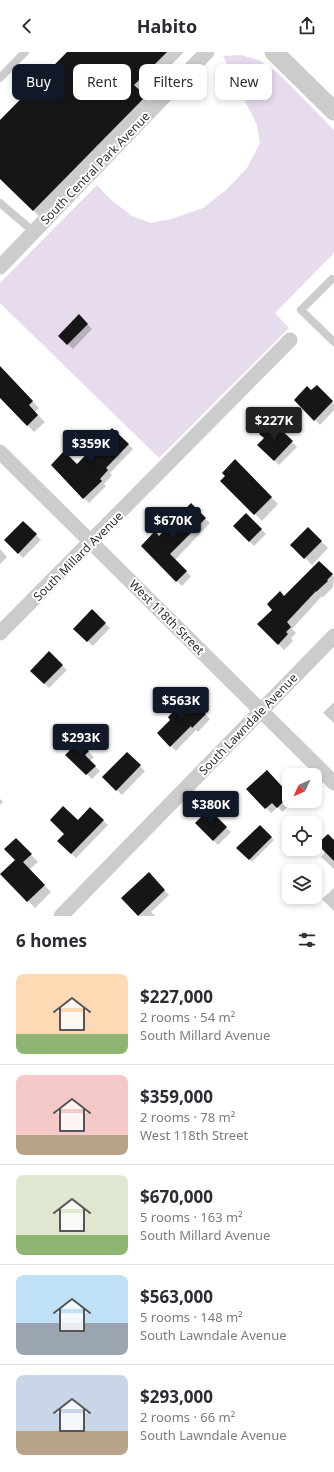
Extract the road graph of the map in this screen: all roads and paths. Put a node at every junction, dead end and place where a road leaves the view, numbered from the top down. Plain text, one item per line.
1 (25, 52) edge
2 (208, 52) edge
3 (274, 52) edge
4 (0, 78) edge
5 (334, 112) edge
6 (0, 203) edge
7 (34, 232) junction
8 (0, 267) edge
9 (332, 279) dead end
10 (290, 340) dead end
11 (334, 342) edge
12 (0, 452) edge
13 (92, 542) junction
14 (0, 634) edge
15 (334, 636) edge
16 (261, 711) junction
17 (334, 783) edge
18 (61, 916) edge

1 - 4 lane
2 - 7 street, South Central Park Avenue
3 - 5 street
6 - 7 lane
7 - 8 street, South Central Park Avenue
9 - 11 lane
10 - 13 street, South Millard Avenue
12 - 13 street, West 118th Street
13 - 14 street, South Millard Avenue
13 - 16 street, West 118th Street
15 - 16 street, South Lawndale Avenue
16 - 17 street, West 118th Street
16 - 18 street, South Lawndale Avenue

